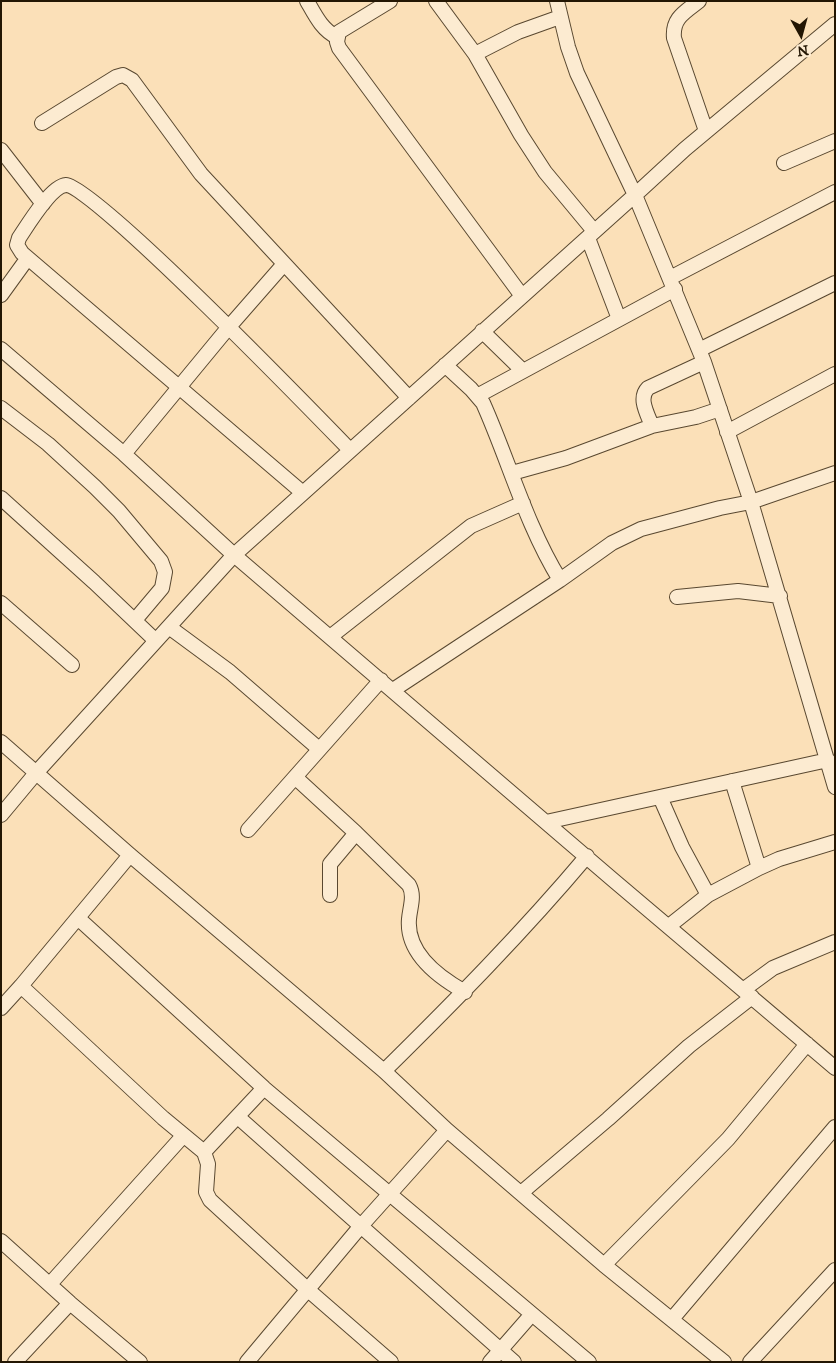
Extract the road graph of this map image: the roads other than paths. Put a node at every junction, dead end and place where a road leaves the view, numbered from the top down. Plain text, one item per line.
1 (307, 1) edge
2 (390, 1) edge
3 (436, 1) edge
4 (557, 1) edge
5 (699, 1) edge
6 (560, 17) junction
7 (835, 24) edge
8 (337, 37) junction
9 (475, 54) junction
10 (42, 123) dead end
11 (706, 131) junction
12 (835, 142) edge
13 (1, 150) edge
14 (784, 163) dead end
15 (835, 192) edge
16 (636, 195) junction
17 (43, 204) junction
18 (591, 234) junction
19 (27, 259) junction
20 (284, 264) junction
21 (835, 283) edge
22 (672, 284) junction
23 (1, 295) edge
24 (522, 296) junction
25 (619, 319) junction
26 (228, 328) junction
27 (482, 331) junction
28 (1, 349) edge
29 (702, 356) junction
30 (445, 366) junction
31 (523, 371) junction
32 (835, 374) edge
33 (178, 387) junction
34 (477, 396) junction
35 (409, 398) junction
36 (1, 408) edge
37 (720, 410) junction
38 (652, 426) junction
39 (727, 432) junction
40 (350, 450) junction
41 (124, 454) junction
42 (512, 473) junction
43 (835, 473) edge
44 (303, 493) junction
45 (1, 498) edge
46 (751, 502) junction
47 (523, 503) junction
48 (234, 555) junction
49 (560, 580) junction
50 (780, 596) junction
51 (677, 597) dead end
52 (1, 602) edge
53 (135, 620) junction
54 (169, 627) junction
55 (330, 637) junction
56 (156, 641) junction
57 (72, 665) dead end
58 (380, 680) junction
59 (393, 690) junction
60 (1, 742) edge
61 (320, 749) junction
62 (828, 760) junction
63 (36, 774) junction
64 (295, 777) junction
65 (732, 781) junction
66 (835, 787) edge
67 (660, 797) junction
68 (1, 815) edge
69 (546, 822) junction
70 (248, 830) dead end
71 (356, 833) junction
72 (835, 842) edge
73 (130, 855) junction
74 (587, 856) junction
75 (759, 868) junction
76 (330, 895) dead end
77 (708, 895) junction
78 (79, 919) junction
79 (669, 926) junction
80 (835, 942) edge
81 (21, 986) junction
82 (465, 992) junction
83 (747, 993) junction
84 (4, 1001) edge
85 (806, 1044) junction
86 (835, 1068) edge
87 (384, 1071) junction
88 (264, 1088) junction
89 (238, 1117) junction
90 (835, 1127) edge
91 (447, 1130) junction
92 (184, 1136) junction
93 (204, 1152) junction
94 (390, 1193) junction
95 (521, 1193) junction
96 (360, 1227) junction
97 (1, 1241) edge
98 (604, 1265) junction
99 (835, 1270) edge
100 (50, 1284) junction
101 (306, 1289) junction
102 (70, 1302) junction
103 (532, 1314) junction
104 (672, 1319) junction
105 (499, 1350) junction
106 (252, 1360) edge
107 (15, 1362) edge
108 (140, 1362) edge
109 (391, 1362) edge
110 (490, 1362) edge
111 (514, 1362) edge
112 (589, 1362) edge
113 (724, 1362) edge
114 (750, 1362) edge

1 - 8 street
2 - 8 street
3 - 9 street
4 - 6 street
5 - 11 street
6 - 9 street
6 - 16 street
7 - 11 street
8 - 24 street
9 - 18 street
10 - 20 street
11 - 16 street
12 - 14 street
13 - 17 street
15 - 22 street
16 - 18 street
16 - 22 street
17 - 19 street
17 - 26 street
18 - 24 street
18 - 25 street
19 - 23 street
19 - 33 street
20 - 26 street
20 - 35 street
21 - 29 street
22 - 25 street
22 - 29 street
24 - 27 street
25 - 31 street
26 - 33 street
26 - 40 street
27 - 30 street
27 - 31 street
28 - 41 street
29 - 37 street
29 - 38 street
30 - 34 street
30 - 35 street
31 - 34 street
32 - 39 street
33 - 41 street
33 - 44 street
34 - 42 street
35 - 40 street
36 - 53 street
37 - 38 street
37 - 39 street
38 - 42 street
39 - 46 street
40 - 44 street
41 - 48 street
42 - 47 street
43 - 46 street
44 - 48 street
45 - 53 street
46 - 49 street
46 - 50 street
47 - 49 street
47 - 55 street
48 - 54 street
48 - 55 street
49 - 59 street
50 - 51 street
50 - 62 street
52 - 57 street
53 - 56 street
54 - 56 street
54 - 61 street
55 - 58 street
56 - 63 street
58 - 59 street
58 - 61 street
59 - 69 street
60 - 63 street
61 - 64 street
62 - 65 street
62 - 66 street
63 - 68 street
63 - 73 street
64 - 70 street
64 - 71 street
65 - 67 street
65 - 75 street
67 - 69 street
67 - 77 street
69 - 74 street
71 - 76 street
71 - 82 street
72 - 75 street
73 - 78 street
73 - 87 street
74 - 79 street
74 - 82 street
75 - 77 street
77 - 79 street
78 - 81 street
78 - 88 street
79 - 83 street
80 - 83 street
81 - 84 street
81 - 92 street
82 - 87 street
83 - 85 street
83 - 95 street
85 - 86 street
85 - 98 street
87 - 91 street
88 - 89 street
88 - 94 street
89 - 93 street
89 - 96 street
90 - 104 street
91 - 94 street
91 - 95 street
92 - 93 street
92 - 100 street
93 - 101 street
94 - 96 street
94 - 103 street
95 - 98 street
96 - 101 street
96 - 105 street
97 - 100 street
98 - 104 street
99 - 114 street
100 - 102 street
101 - 106 street
101 - 109 street
102 - 107 street
102 - 108 street
103 - 105 street
103 - 112 street
104 - 113 street
105 - 110 street
105 - 111 street

